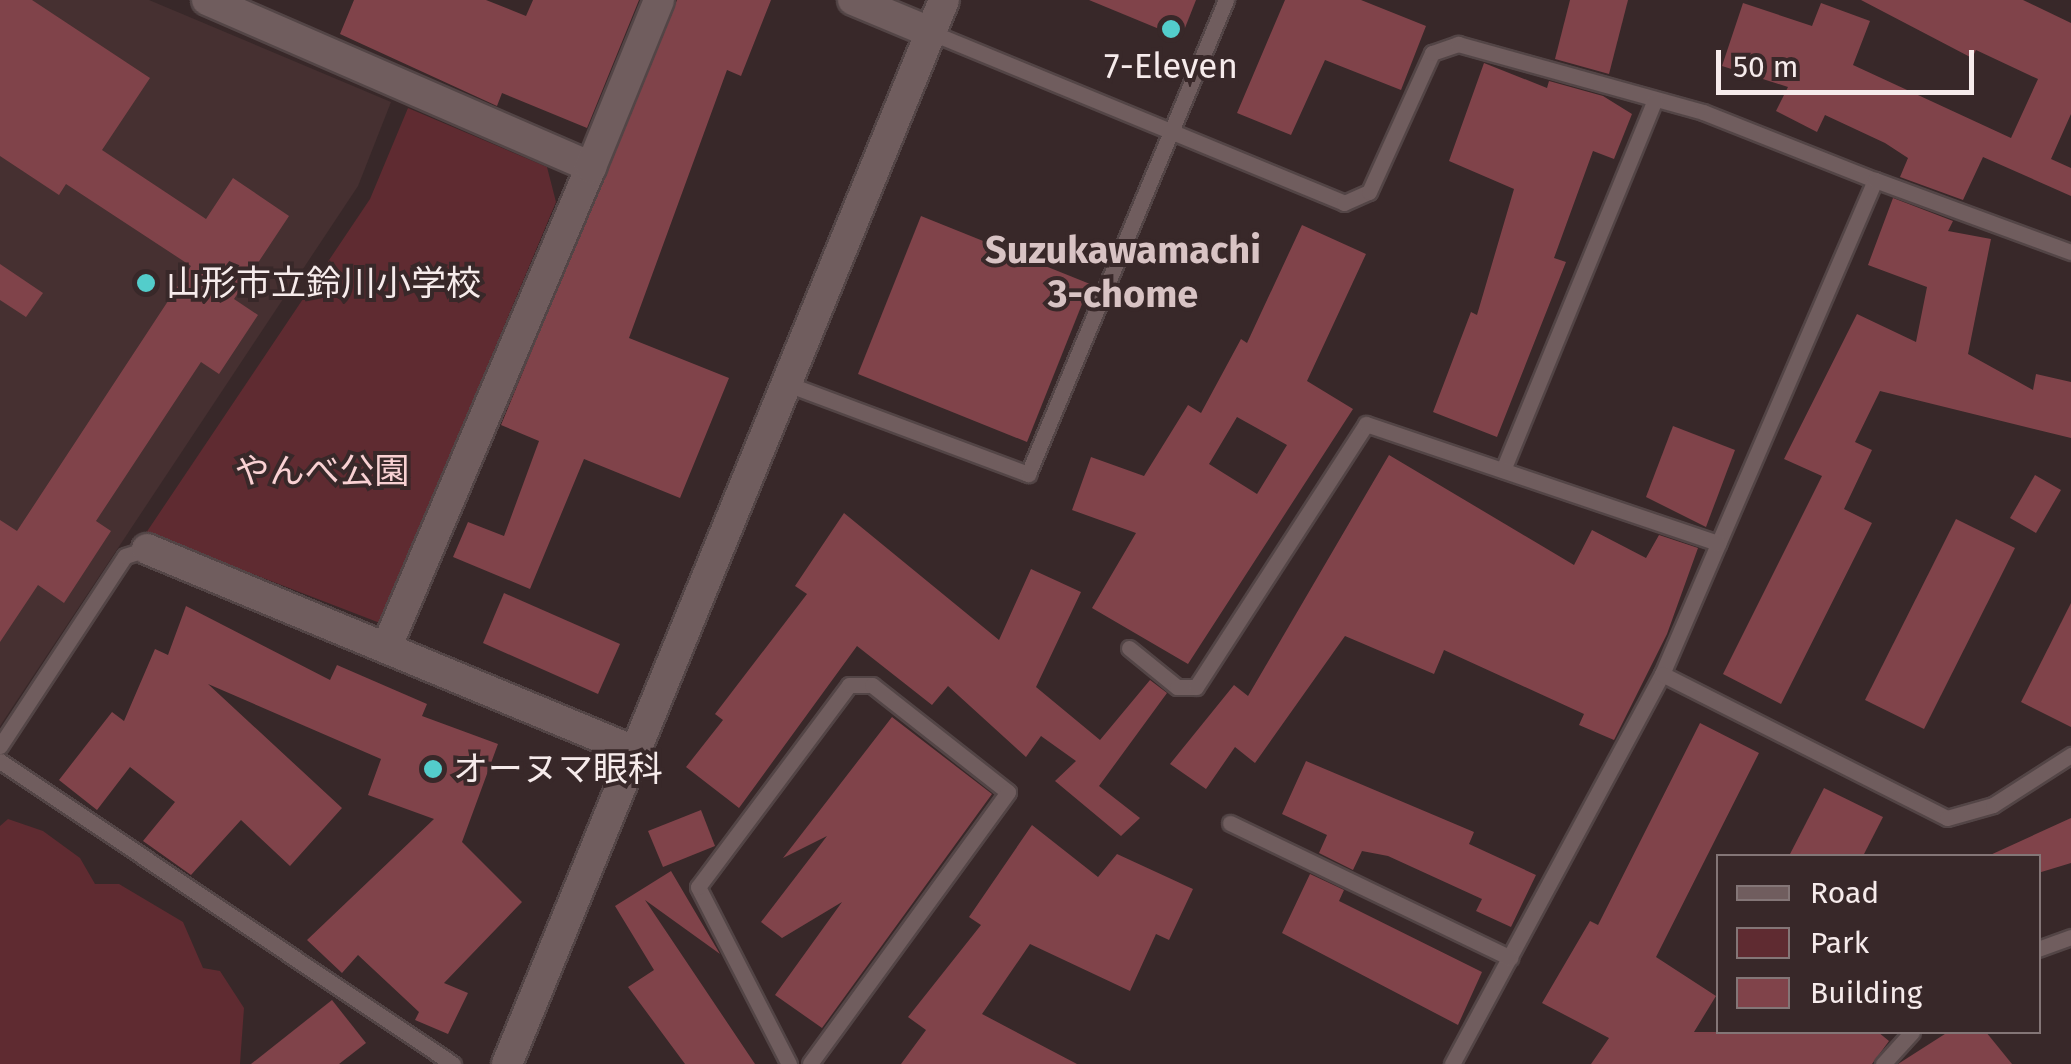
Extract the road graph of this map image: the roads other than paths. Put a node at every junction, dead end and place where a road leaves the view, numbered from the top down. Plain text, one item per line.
1 (207, 0) edge
2 (659, 0) edge
3 (853, 0) edge
4 (944, 0) edge
5 (1226, 0) edge
6 (251, 9) edge
7 (930, 32) junction
8 (1655, 100) junction
9 (1170, 131) junction
10 (591, 167) junction
11 (1875, 180) junction
12 (2071, 252) edge
13 (782, 382) junction
14 (1502, 470) junction
15 (1718, 543) junction
16 (148, 549) joint
17 (387, 646) junction
18 (1129, 648) dead end
19 (1662, 674) junction
20 (0, 746) edge
21 (634, 751) junction
22 (2071, 755) edge
23 (0, 761) edge
24 (1230, 823) dead end
25 (2071, 937) edge
26 (2041, 947) edge
27 (1510, 958) junction
28 (1910, 1034) edge
29 (452, 1064) edge
30 (507, 1064) edge
31 (789, 1064) edge
32 (810, 1064) edge
33 (1452, 1064) edge
34 (1883, 1064) edge

1 - 6 street
2 - 10 street
3 - 7 street
4 - 7 street
5 - 9 lane
6 - 10 street
7 - 9 lane
7 - 13 street
8 - 9 lane
8 - 11 lane
8 - 14 lane
9 - 13 lane
10 - 17 street
11 - 12 lane
11 - 15 lane
13 - 21 street
14 - 15 lane
14 - 18 lane
15 - 19 lane
16 - 17 street
16 - 20 lane
17 - 21 street
19 - 22 lane
19 - 27 lane
21 - 30 street
23 - 29 lane
24 - 27 lane
25 - 26 lane
27 - 33 lane
28 - 34 lane
31 - 32 lane

